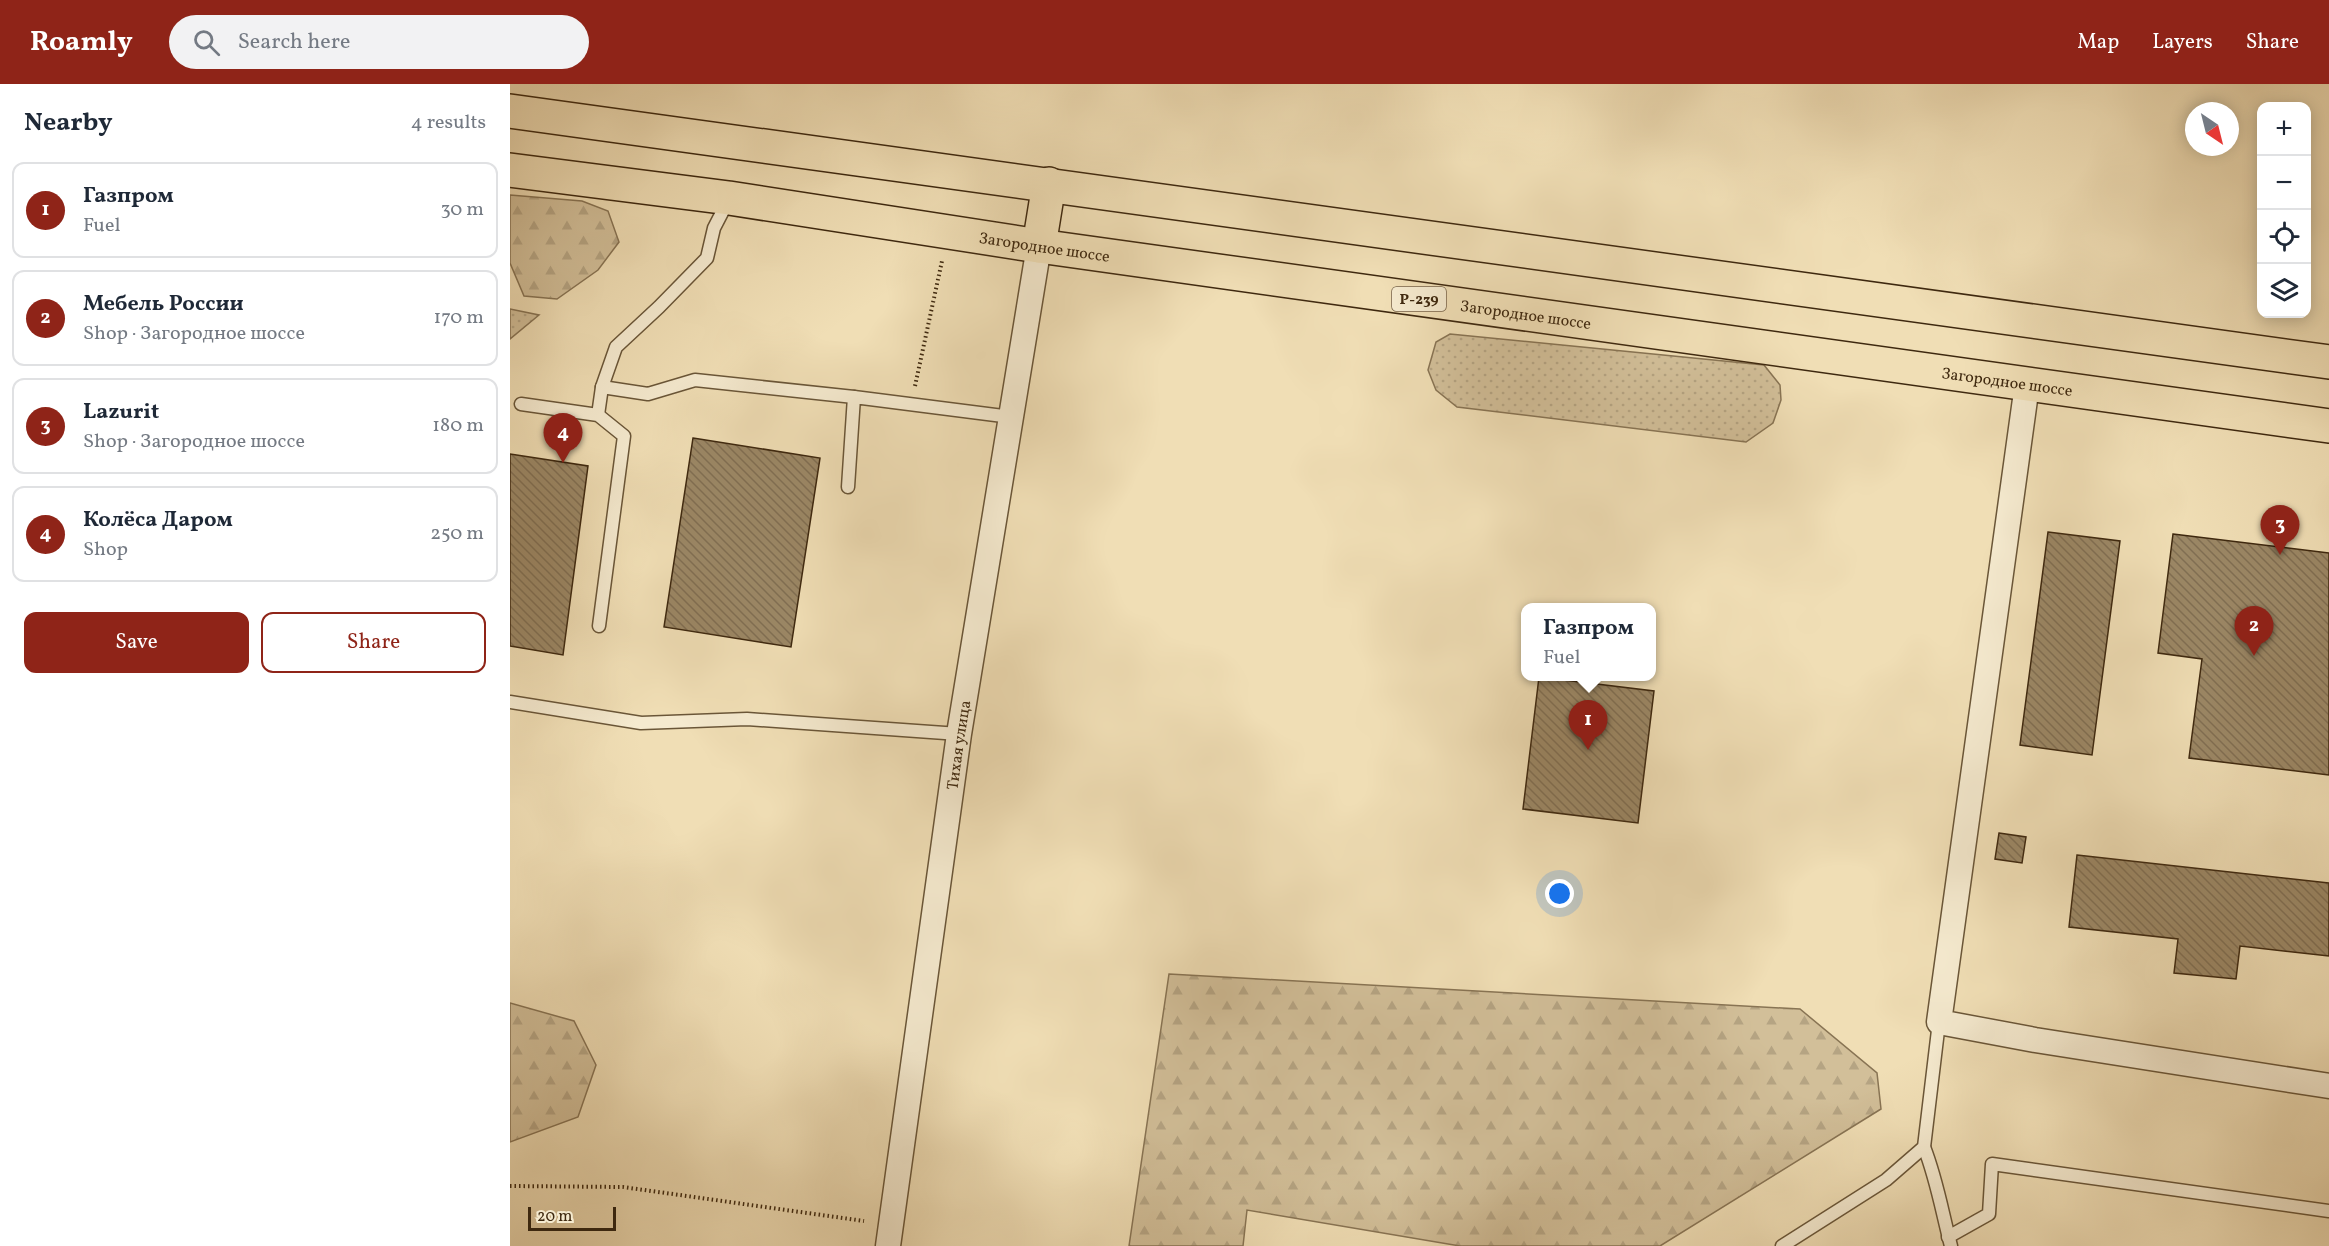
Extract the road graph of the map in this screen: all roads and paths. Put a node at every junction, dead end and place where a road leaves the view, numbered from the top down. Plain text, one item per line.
1 (510, 111) edge
2 (510, 170) edge
3 (1049, 184) junction
4 (729, 198) junction
5 (949, 232) junction
6 (1039, 246) junction
7 (2329, 362) edge
8 (2027, 385) junction
9 (602, 387) junction
10 (854, 397) junction
11 (521, 404) dead end
12 (911, 404) junction
13 (598, 416) junction
14 (1011, 417) junction
15 (2329, 426) edge
16 (848, 487) dead end
17 (599, 626) dead end
18 (510, 702) edge
19 (959, 734) junction
20 (1939, 1022) junction
21 (2329, 1086) edge
22 (1924, 1148) junction
23 (510, 1186) edge
24 (2329, 1211) edge
25 (890, 1236) edge
26 (1949, 1242) edge
27 (1782, 1246) edge

1 - 3 highway
2 - 4 highway, Загородное шоссе / Р-239
3 - 6 highway
3 - 7 highway
4 - 5 highway, Загородное шоссе / Р-239
4 - 9 lane
5 - 6 highway, Загородное шоссе / Р-239
5 - 12 path
6 - 8 highway, Загородное шоссе / Р-239
6 - 14 street, Тихая улица
8 - 15 highway, Загородное шоссе / Р-239
8 - 20 street
9 - 10 lane
9 - 13 lane
10 - 12 lane
10 - 16 lane
11 - 13 lane
12 - 14 lane
13 - 17 lane
14 - 19 street, Тихая улица
18 - 19 lane
19 - 25 street, Тихая улица
20 - 21 street
20 - 22 lane
22 - 26 lane
22 - 27 lane
23 - 25 path
24 - 26 lane

